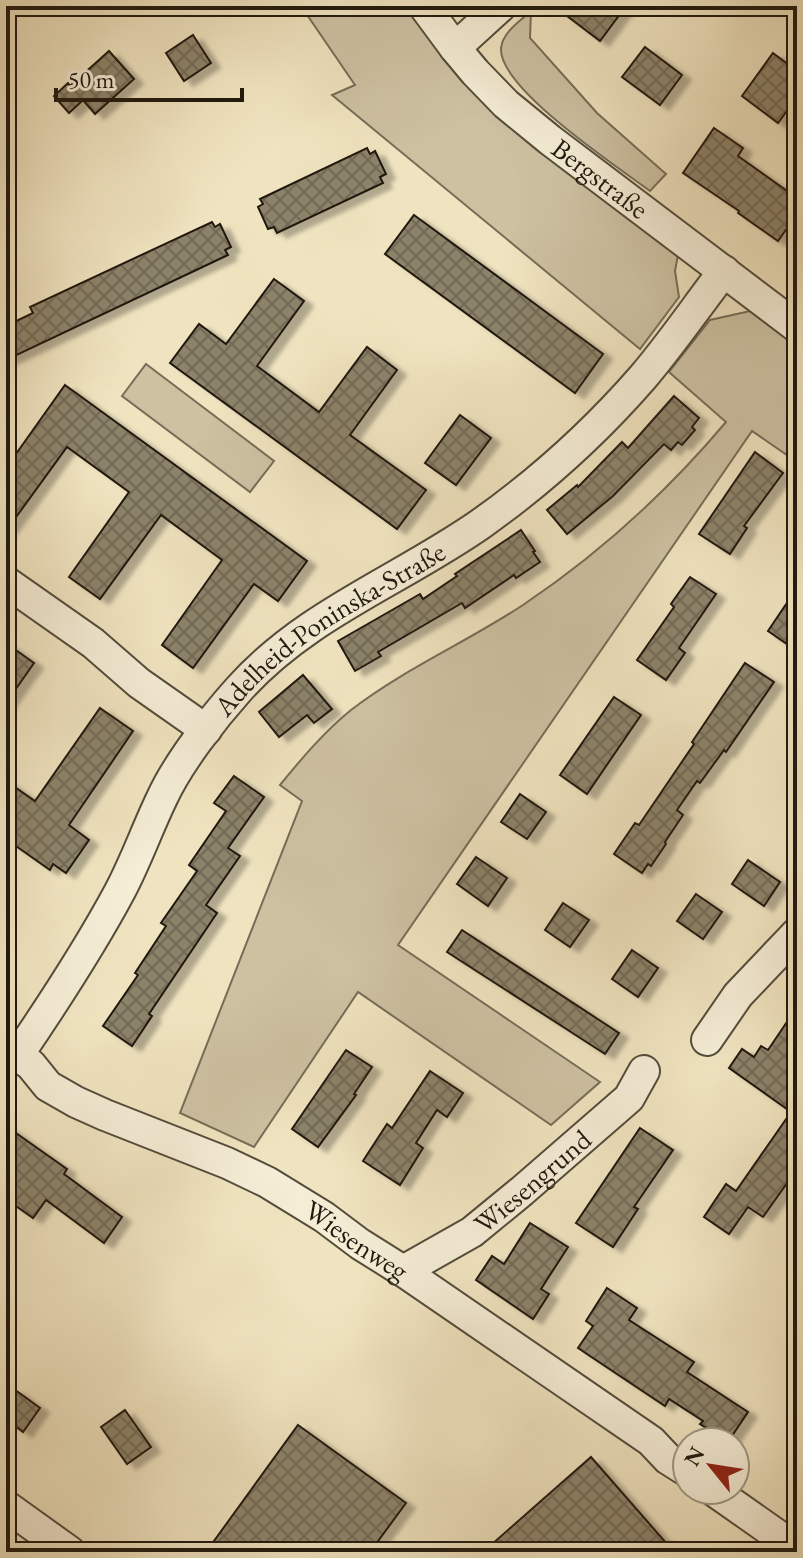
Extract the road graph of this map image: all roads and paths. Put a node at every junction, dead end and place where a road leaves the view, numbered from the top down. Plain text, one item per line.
1 (424, 6) edge
2 (501, 6) edge
3 (455, 48) junction
4 (724, 271) junction
5 (797, 327) edge
6 (6, 582) edge
7 (206, 730) junction
8 (797, 933) edge
9 (707, 1040) dead end
10 (12, 1051) edge
11 (644, 1071) dead end
12 (403, 1271) junction
13 (671, 1461) edge
14 (6, 1506) edge
15 (736, 1506) edge
16 (797, 1549) edge
17 (70, 1552) edge

1 - 3 street, Bergstraße
2 - 3 street
3 - 4 street, Bergstraße
4 - 5 street, Bergstraße
4 - 7 street, Adelheid-Poninska-Straße
6 - 7 street
7 - 10 street, Adelheid-Poninska-Straße
8 - 9 street
10 - 12 street, Wiesenweg
11 - 12 street, Wiesengrund
12 - 13 street, Wiesenweg
14 - 17 street
15 - 16 street

